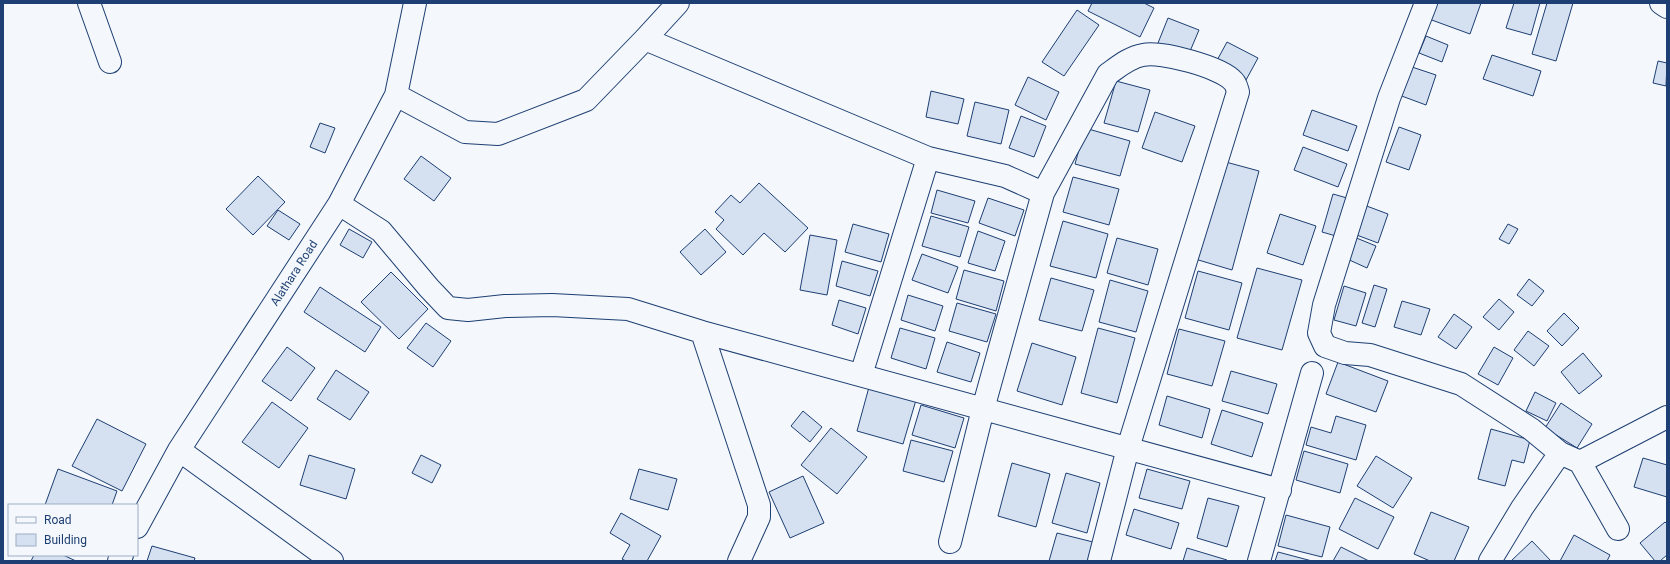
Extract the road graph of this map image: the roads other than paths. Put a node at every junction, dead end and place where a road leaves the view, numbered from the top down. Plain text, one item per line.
1 (89, 3) edge
2 (415, 3) edge
3 (678, 3) edge
4 (1426, 3) edge
5 (1661, 3) edge
6 (1667, 7) edge
7 (645, 40) junction
8 (110, 62) dead end
9 (396, 95) junction
10 (928, 158) junction
11 (1043, 193) junction
12 (339, 204) junction
13 (702, 332) junction
14 (1312, 373) dead end
15 (861, 375) junction
16 (983, 409) junction
17 (1667, 417) edge
18 (1128, 448) junction
19 (179, 450) junction
20 (1560, 453) junction
21 (1580, 462) junction
22 (1280, 490) junction
23 (138, 525) edge
24 (1618, 529) dead end
25 (950, 542) dead end
26 (332, 561) edge
27 (739, 561) edge
28 (1099, 561) edge
29 (1259, 561) edge
30 (1490, 561) edge

1 - 8 street
2 - 9 street, Alathara Road
3 - 7 street
4 - 20 street
5 - 6 street
7 - 9 street
7 - 10 street
9 - 12 street, Alathara Road
10 - 11 street
10 - 15 street
11 - 16 street
11 - 18 street
12 - 13 street
12 - 19 street, Alathara Road
13 - 15 street
13 - 27 street
14 - 22 street
15 - 16 street
16 - 18 street
16 - 25 street
17 - 21 street
18 - 22 street
18 - 28 street
19 - 23 street, Alathara Road
19 - 26 street
20 - 21 street
20 - 30 street
21 - 24 street
22 - 29 street

